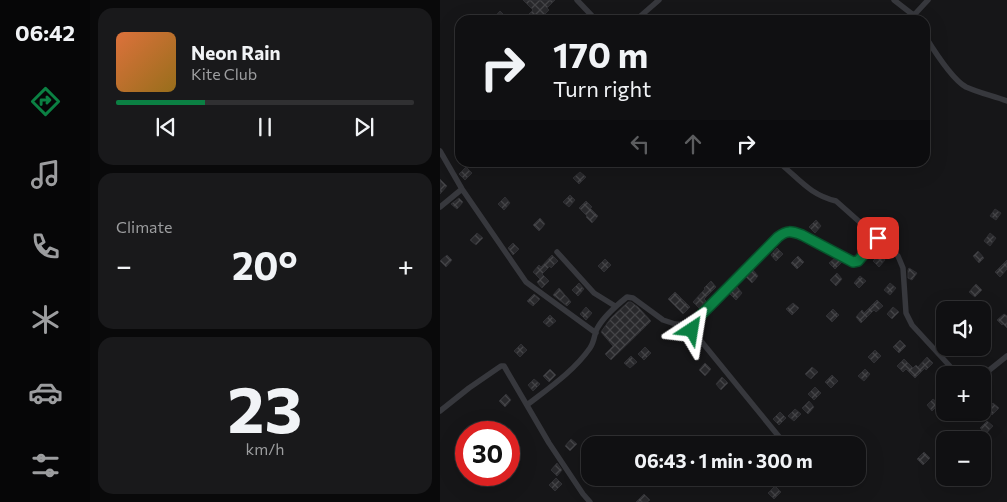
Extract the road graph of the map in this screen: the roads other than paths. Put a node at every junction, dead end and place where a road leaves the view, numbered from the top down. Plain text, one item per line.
1 (577, 0) edge
2 (658, 0) edge
3 (894, 0) edge
4 (928, 0) edge
5 (591, 15) edge
6 (642, 15) edge
7 (911, 15) edge
8 (914, 15) edge
9 (930, 44) edge
10 (1007, 101) edge
11 (440, 151) edge
12 (784, 167) edge
13 (462, 189) junction
14 (440, 208) edge
15 (878, 238) junction
16 (557, 252) dead end
17 (615, 306) junction
18 (692, 325) junction
19 (596, 333) junction
20 (1007, 356) edge
21 (950, 366) edge
22 (991, 369) edge
23 (528, 405) junction
24 (440, 410) edge
25 (778, 436) edge
26 (590, 502) edge

1 - 5 street
2 - 6 street
3 - 7 street
4 - 8 street
9 - 10 street
11 - 13 street
12 - 15 street
13 - 14 street
13 - 19 street
15 - 18 street
15 - 21 street
16 - 17 street
17 - 18 street
17 - 19 street
18 - 25 street
19 - 23 street
20 - 22 street
23 - 24 street
23 - 26 street

